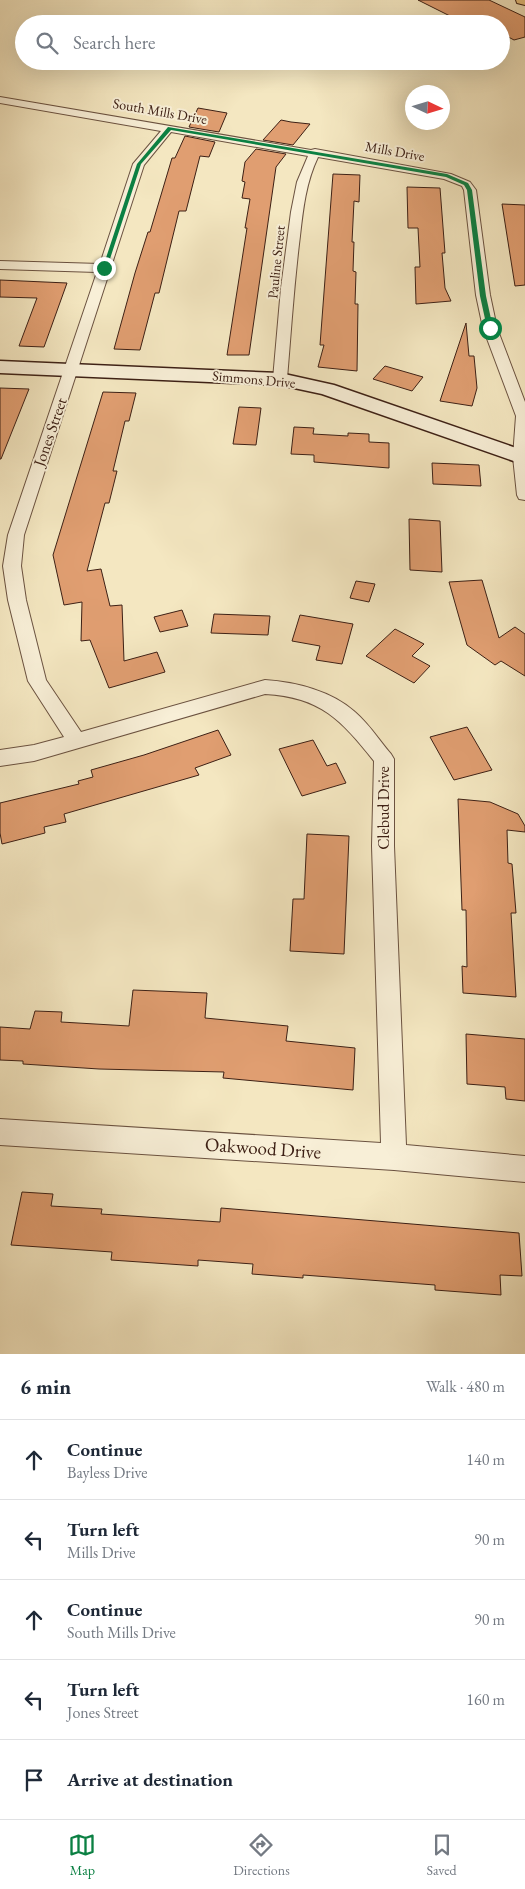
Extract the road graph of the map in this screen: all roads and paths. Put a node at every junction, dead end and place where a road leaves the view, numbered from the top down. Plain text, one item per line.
1 (0, 100) edge
2 (170, 128) junction
3 (315, 152) junction
4 (468, 185) joint
5 (0, 265) edge
6 (104, 268) junction
7 (0, 367) edge
8 (71, 370) junction
9 (280, 379) junction
10 (523, 458) edge
11 (525, 495) edge
12 (8, 534) edge
13 (77, 741) junction
14 (0, 758) edge
15 (0, 1132) edge
16 (394, 1157) junction
17 (525, 1169) edge

1 - 2 street, South Mills Drive
2 - 3 street, South Mills Drive
2 - 6 street, Jones Street
3 - 4 street, Mills Drive
3 - 9 street, Pauline Street
4 - 10 street
5 - 6 street
6 - 8 street, Jones Street
7 - 8 street, Simmons Drive
8 - 9 street, Simmons Drive
8 - 12 street, Jones Street
9 - 10 street, Simmons Drive
10 - 11 street
12 - 13 street, Jones Street
13 - 14 street, Clebud Drive
13 - 16 street, Clebud Drive
15 - 16 street, Oakwood Drive
16 - 17 street, Oakwood Drive

